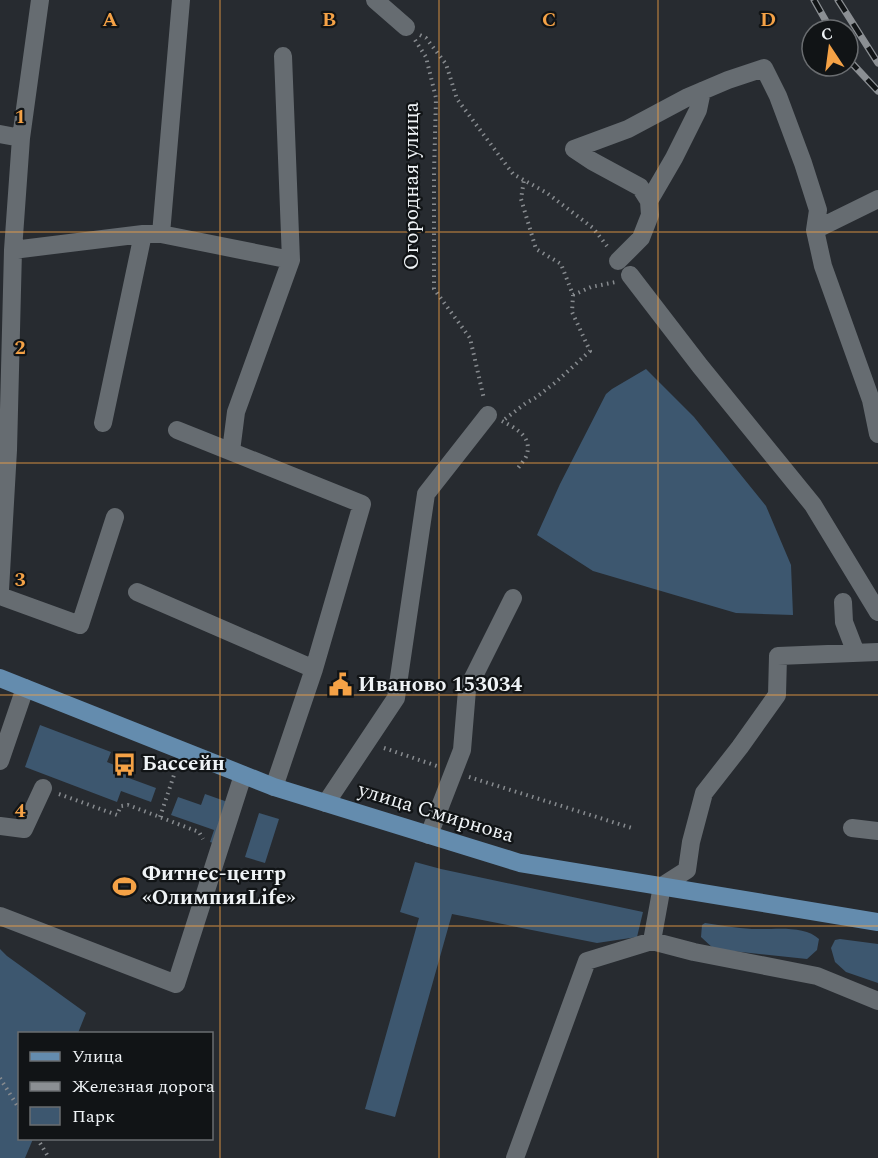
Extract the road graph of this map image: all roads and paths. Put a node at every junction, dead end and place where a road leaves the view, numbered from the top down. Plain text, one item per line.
1 (40, 0) edge
2 (181, 0) edge
3 (375, 0) edge
4 (406, 27) junction
5 (283, 56) dead end
6 (702, 91) junction
7 (0, 134) edge
8 (21, 138) junction
9 (524, 180) junction
10 (878, 199) edge
11 (649, 201) junction
12 (815, 230) junction
13 (152, 234) junction
14 (13, 250) junction
15 (291, 260) junction
16 (618, 261) joint
17 (630, 275) joint
18 (573, 295) junction
19 (875, 398) edge
20 (495, 418) junction
21 (103, 423) dead end
22 (177, 430) dead end
23 (878, 434) edge
24 (4, 449) edge
25 (231, 451) junction
26 (516, 471) dead end
27 (115, 517) dead end
28 (0, 590) edge
29 (137, 592) dead end
30 (0, 596) edge
31 (513, 598) dead end
32 (843, 602) dead end
33 (878, 612) edge
34 (878, 652) edge
35 (856, 653) junction
36 (314, 669) junction
37 (0, 678) edge
38 (24, 688) junction
39 (8, 713) edge
40 (367, 742) junction
41 (0, 761) edge
42 (175, 772) dead end
43 (453, 772) junction
44 (243, 775) junction
45 (274, 787) junction
46 (43, 788) joint
47 (326, 803) junction
48 (160, 817) junction
49 (0, 826) edge
50 (852, 828) dead end
51 (635, 829) dead end
52 (878, 831) edge
53 (429, 835) junction
54 (218, 854) junction
55 (662, 886) junction
56 (0, 916) edge
57 (878, 922) edge
58 (652, 941) junction
59 (878, 1001) edge
60 (0, 1078) edge
61 (18, 1107) edge
62 (38, 1140) edge
63 (49, 1158) edge
64 (514, 1158) edge

1 - 8 street
2 - 13 street
3 - 4 street
4 - 9 path
4 - 20 path, Огородная улица
5 - 15 street
6 - 11 street
6 - 11 street
6 - 12 street
7 - 8 street
8 - 14 street
9 - 16 path
9 - 18 path
10 - 12 street
11 - 16 street
12 - 19 street
13 - 14 street
13 - 15 street
13 - 21 street
14 - 24 street
15 - 25 street
17 - 18 path
17 - 33 street
18 - 20 path
19 - 23 street
20 - 26 path
20 - 40 street
22 - 25 street
24 - 28 street
25 - 36 street
27 - 30 street
29 - 36 street
31 - 43 street
32 - 35 street
34 - 35 street
35 - 55 street
36 - 45 street
37 - 38 main road, улица Смирнова
38 - 39 street
38 - 44 main road, улица Смирнова
39 - 41 street
40 - 43 path
40 - 47 street
42 - 48 path
43 - 51 path
43 - 53 street
44 - 45 main road, улица Смирнова
44 - 54 street
45 - 47 main road, улица Смирнова
46 - 48 path
46 - 49 street
47 - 53 main road, улица Смирнова
48 - 54 path
50 - 52 street
53 - 55 main road, улица Смирнова
54 - 56 street
55 - 57 main road, улица Смирнова
55 - 58 street
58 - 59 street
58 - 64 street
60 - 61 path
62 - 63 path

